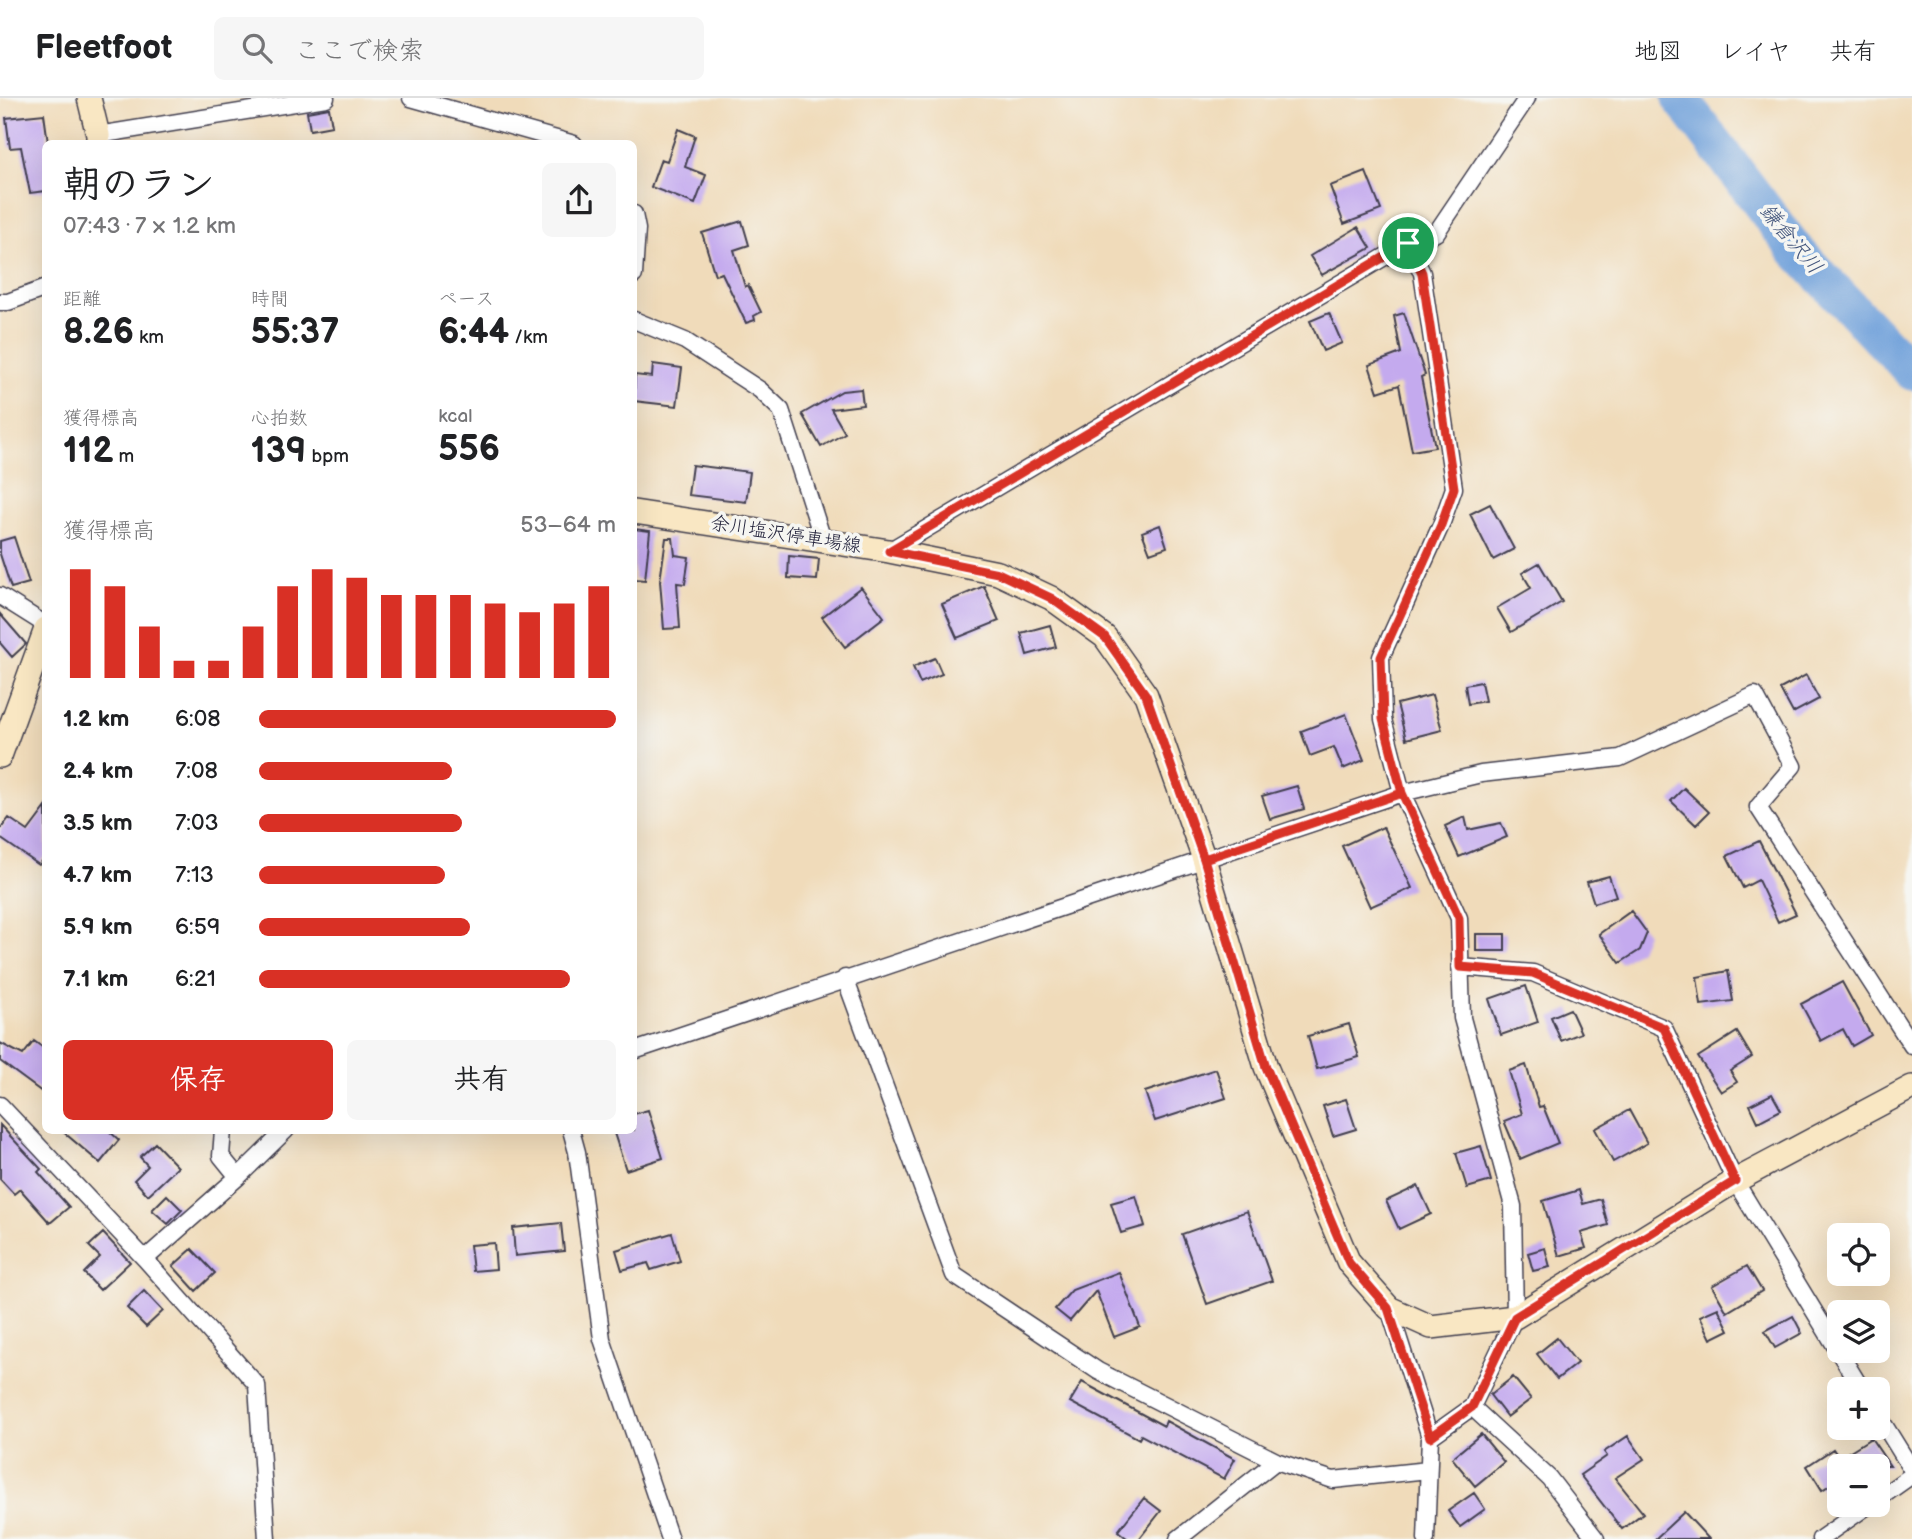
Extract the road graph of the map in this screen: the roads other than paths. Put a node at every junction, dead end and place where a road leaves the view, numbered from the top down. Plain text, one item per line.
1 (89, 98) edge
2 (326, 98) edge
3 (411, 98) edge
4 (1527, 98) edge
5 (98, 139) edge
6 (560, 140) edge
7 (1408, 243) junction
8 (42, 289) edge
9 (0, 302) edge
10 (637, 321) edge
11 (637, 512) edge
12 (823, 540) junction
13 (889, 551) junction
14 (0, 596) edge
15 (42, 624) edge
16 (42, 636) edge
17 (7, 718) edge
18 (0, 755) edge
19 (1402, 793) junction
20 (1204, 859) junction
21 (1460, 967) junction
22 (845, 978) junction
23 (1912, 1046) edge
24 (637, 1050) edge
25 (1912, 1087) edge
26 (0, 1105) edge
27 (223, 1134) edge
28 (282, 1134) edge
29 (572, 1134) edge
30 (238, 1177) junction
31 (1735, 1181) junction
32 (145, 1259) junction
33 (1388, 1308) junction
34 (1515, 1317) junction
35 (1854, 1377) edge
36 (1472, 1407) junction
37 (1890, 1435) edge
38 (1430, 1437) junction
39 (1276, 1461) junction
40 (1428, 1470) junction
41 (1912, 1473) edge
42 (1890, 1490) edge
43 (1852, 1517) edge
44 (267, 1539) edge
45 (670, 1539) edge
46 (1178, 1539) edge
47 (1426, 1539) edge
48 (1597, 1539) edge
49 (1820, 1539) edge

1 - 5 main road
2 - 5 street
3 - 6 street
4 - 7 street
7 - 13 street
7 - 19 street
8 - 9 street
10 - 12 street
11 - 12 main road, 余川塩沢停車場線
12 - 13 main road, 余川塩沢停車場線
13 - 20 main road, 余川塩沢停車場線
14 - 15 street
16 - 17 main road
17 - 18 main road
19 - 20 street
19 - 21 street
19 - 23 street
20 - 22 street
20 - 33 main road, 余川塩沢停車場線
21 - 31 street
21 - 34 street
22 - 24 street
22 - 39 street
25 - 31 main road, 余川塩沢停車場線
26 - 32 street
27 - 30 street
28 - 30 street
29 - 45 street
30 - 32 street
31 - 34 main road, 余川塩沢停車場線
31 - 35 street
32 - 44 street
33 - 34 main road, 余川塩沢停車場線
33 - 38 street
34 - 36 street
36 - 38 street
36 - 48 street
37 - 41 street
38 - 40 street
39 - 40 street
39 - 46 street
40 - 47 street
41 - 42 street
43 - 49 street

